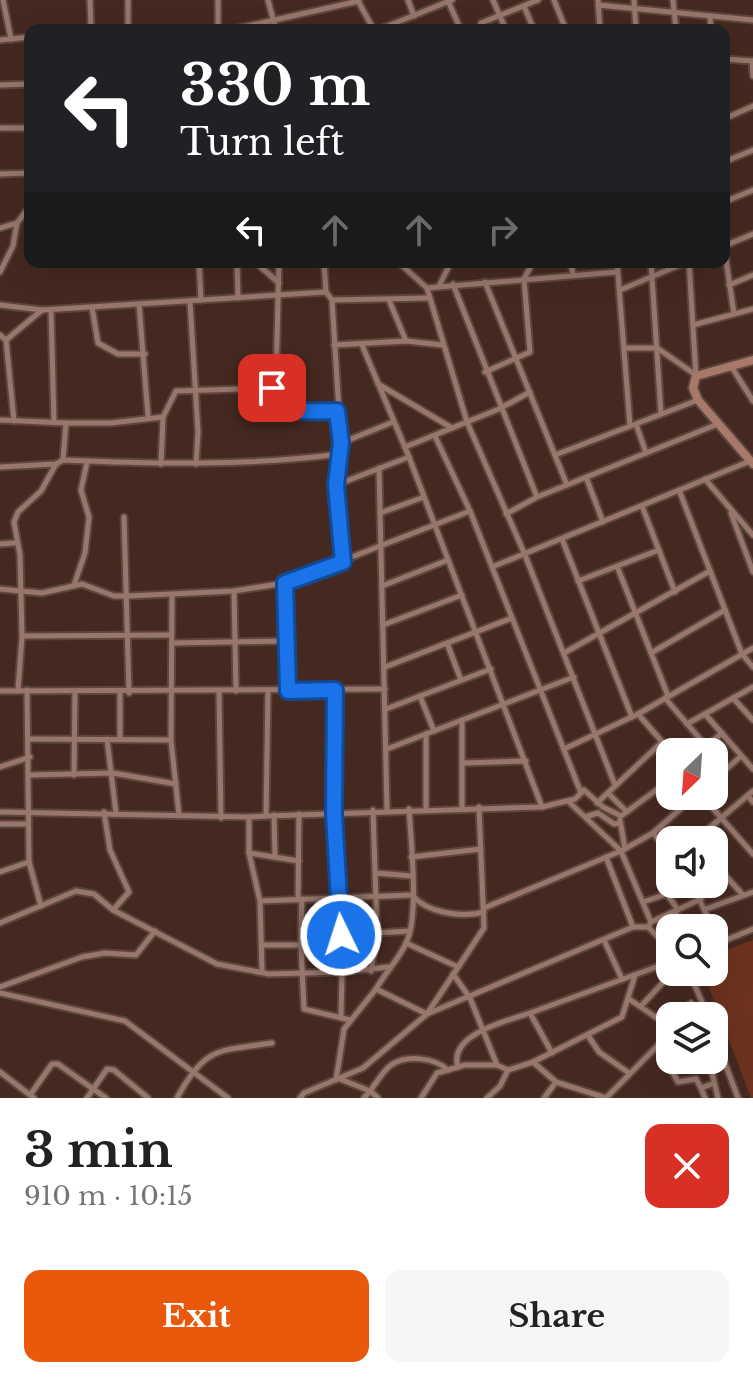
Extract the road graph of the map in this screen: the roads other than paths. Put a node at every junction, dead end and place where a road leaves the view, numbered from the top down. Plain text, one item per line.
1 (3, 0) edge
2 (90, 0) edge
3 (128, 0) edge
4 (218, 0) edge
5 (268, 0) edge
6 (408, 0) edge
7 (450, 0) edge
8 (493, 0) edge
9 (538, 0) edge
10 (554, 0) edge
11 (634, 0) edge
12 (673, 0) edge
13 (358, 1) edge
14 (598, 2) edge
15 (524, 6) junction
16 (635, 9) junction
17 (675, 15) junction
18 (414, 16) junction
19 (710, 16) junction
20 (501, 17) junction
21 (271, 20) junction
22 (753, 20) edge
23 (481, 23) dead end
24 (91, 24) edge
25 (128, 24) edge
26 (218, 24) edge
27 (255, 24) edge
28 (273, 24) edge
29 (372, 24) edge
30 (392, 24) edge
31 (459, 24) edge
32 (504, 24) edge
33 (532, 24) edge
34 (564, 24) edge
35 (600, 24) edge
36 (636, 24) edge
37 (676, 24) edge
38 (711, 24) edge
39 (24, 38) edge
40 (11, 39) junction
41 (0, 40) edge
42 (730, 59) edge
43 (752, 61) edge
44 (753, 76) edge
45 (24, 84) edge
46 (0, 85) edge
47 (753, 106) edge
48 (730, 116) edge
49 (0, 128) edge
50 (24, 128) edge
51 (753, 150) edge
52 (730, 160) edge
53 (24, 173) edge
54 (0, 174) edge
55 (753, 190) edge
56 (730, 200) edge
57 (24, 214) edge
58 (17, 223) junction
59 (0, 228) edge
60 (753, 234) edge
61 (730, 244) edge
62 (199, 268) edge
63 (237, 268) edge
64 (262, 268) edge
65 (279, 268) edge
66 (324, 268) edge
67 (405, 268) edge
68 (448, 268) edge
69 (530, 268) edge
70 (572, 268) edge
71 (617, 268) edge
72 (651, 268) edge
73 (674, 268) edge
74 (688, 268) edge
75 (727, 268) edge
76 (0, 272) edge
77 (617, 272) junction
78 (573, 275) junction
79 (753, 275) edge
80 (652, 277) junction
81 (524, 279) junction
82 (485, 282) junction
83 (280, 283) junction
84 (453, 284) junction
85 (729, 285) junction
86 (438, 287) junction
87 (427, 288) junction
88 (620, 290) junction
89 (326, 292) junction
90 (279, 296) junction
91 (238, 298) junction
92 (428, 298) junction
93 (201, 300) junction
94 (332, 300) junction
95 (389, 300) junction
96 (190, 302) junction
97 (139, 304) junction
98 (0, 305) edge
99 (92, 307) junction
100 (753, 309) edge
101 (42, 310) junction
102 (51, 310) junction
103 (734, 314) junction
104 (693, 325) junction
105 (0, 335) edge
106 (6, 340) junction
107 (406, 341) junction
108 (334, 345) junction
109 (362, 345) junction
110 (443, 345) junction
111 (625, 348) junction
112 (657, 348) junction
113 (145, 354) junction
114 (515, 358) junction
115 (753, 360) edge
116 (731, 366) junction
117 (485, 372) junction
118 (696, 376) junction
119 (377, 383) junction
120 (194, 388) junction
121 (272, 388) junction
122 (530, 392) junction
123 (698, 400) junction
124 (753, 401) edge
125 (499, 409) junction
126 (337, 411) junction
127 (661, 414) junction
128 (148, 416) junction
129 (163, 417) junction
130 (0, 420) edge
131 (14, 421) junction
132 (54, 422) junction
133 (393, 422) junction
134 (467, 422) junction
135 (66, 423) junction
136 (718, 424) junction
137 (633, 425) junction
138 (453, 428) junction
139 (435, 436) junction
140 (341, 443) junction
141 (405, 447) junction
142 (646, 453) junction
143 (340, 454) junction
144 (555, 455) junction
145 (409, 457) junction
146 (63, 460) junction
147 (87, 461) junction
148 (752, 461) edge
149 (56, 464) junction
150 (161, 464) junction
151 (196, 464) junction
152 (0, 467) edge
153 (379, 468) junction
154 (586, 477) junction
155 (705, 479) junction
156 (336, 485) junction
157 (567, 485) junction
158 (679, 490) junction
159 (425, 497) junction
160 (537, 497) junction
161 (642, 506) junction
162 (729, 508) junction
163 (470, 511) junction
164 (380, 513) junction
165 (506, 514) junction
166 (124, 517) dead end
167 (603, 522) junction
168 (435, 524) junction
169 (753, 535) edge
170 (562, 539) junction
171 (15, 543) junction
172 (0, 544) edge
173 (381, 546) junction
174 (659, 550) junction
175 (525, 555) junction
176 (449, 560) junction
177 (343, 562) junction
178 (617, 566) junction
179 (492, 567) junction
180 (710, 571) junction
181 (753, 572) edge
182 (578, 581) junction
183 (285, 583) junction
184 (74, 585) junction
185 (382, 586) junction
186 (0, 589) edge
187 (19, 590) junction
188 (234, 591) junction
189 (675, 592) junction
190 (462, 595) junction
191 (128, 596) junction
192 (172, 596) junction
193 (725, 610) junction
194 (636, 614) junction
195 (512, 618) junction
196 (383, 625) junction
197 (477, 632) junction
198 (128, 635) junction
199 (171, 635) junction
200 (22, 636) junction
201 (600, 636) junction
202 (287, 641) junction
203 (235, 642) junction
204 (171, 643) junction
205 (447, 643) junction
206 (753, 648) edge
207 (564, 653) junction
208 (651, 653) junction
209 (742, 654) junction
210 (385, 667) junction
211 (753, 667) edge
212 (491, 669) junction
213 (574, 677) junction
214 (461, 680) junction
215 (753, 687) edge
216 (385, 689) junction
217 (18, 690) junction
218 (27, 690) junction
219 (335, 690) junction
220 (541, 690) junction
221 (0, 691) edge
222 (75, 691) junction
223 (219, 691) junction
224 (236, 691) junction
225 (268, 691) junction
226 (288, 691) junction
227 (120, 692) junction
228 (171, 692) junction
229 (129, 693) junction
230 (420, 696) junction
231 (667, 697) junction
232 (733, 698) junction
233 (505, 704) junction
234 (386, 709) junction
235 (705, 714) junction
236 (635, 715) junction
237 (462, 720) junction
238 (753, 720) edge
239 (687, 724) junction
240 (434, 731) junction
241 (722, 733) junction
242 (426, 734) junction
243 (597, 735) junction
244 (658, 738) edge
245 (699, 738) edge
246 (716, 738) edge
247 (29, 739) junction
248 (74, 739) junction
249 (107, 739) junction
250 (120, 739) junction
251 (171, 740) junction
252 (656, 747) edge
253 (387, 749) junction
254 (564, 749) junction
255 (741, 756) junction
256 (30, 757) junction
257 (526, 761) junction
258 (463, 763) junction
259 (0, 767) edge
260 (728, 768) edge
261 (753, 769) edge
262 (113, 773) junction
263 (30, 775) junction
264 (74, 775) junction
265 (176, 784) junction
266 (615, 785) junction
267 (656, 790) edge
268 (581, 793) junction
269 (608, 793) junction
270 (750, 793) edge
271 (568, 801) junction
272 (753, 802) edge
273 (597, 803) junction
274 (462, 807) junction
275 (479, 807) junction
276 (542, 807) junction
277 (426, 808) junction
278 (387, 809) junction
279 (409, 809) junction
280 (373, 810) junction
281 (679, 810) edge
282 (714, 810) edge
283 (28, 811) junction
284 (0, 812) edge
285 (104, 812) junction
286 (116, 813) junction
287 (334, 813) junction
288 (299, 814) junction
289 (179, 815) junction
290 (274, 815) junction
291 (266, 816) junction
292 (588, 816) junction
293 (622, 816) junction
294 (249, 817) junction
295 (221, 818) junction
296 (721, 818) junction
297 (0, 824) edge
298 (28, 824) junction
299 (712, 826) edge
300 (653, 833) junction
301 (656, 837) edge
302 (481, 849) junction
303 (623, 850) junction
304 (249, 853) junction
305 (753, 854) edge
306 (275, 857) junction
307 (411, 857) junction
308 (606, 857) junction
309 (299, 861) junction
310 (29, 862) junction
311 (0, 872) edge
312 (376, 873) junction
313 (412, 876) junction
314 (728, 879) edge
315 (753, 892) edge
316 (412, 895) junction
317 (377, 896) junction
318 (743, 896) junction
319 (338, 897) junction
320 (701, 899) joint
321 (300, 900) junction
322 (260, 901) junction
323 (643, 902) junction
324 (41, 906) junction
325 (706, 909) junction
326 (113, 910) junction
327 (484, 910) junction
328 (677, 910) junction
329 (678, 914) edge
330 (708, 914) edge
331 (0, 923) edge
332 (649, 925) junction
333 (633, 927) junction
334 (301, 929) junction
335 (753, 929) edge
336 (155, 931) junction
337 (341, 931) junction
338 (410, 931) junction
339 (656, 933) edge
340 (377, 934) junction
341 (728, 939) edge
342 (604, 940) junction
343 (406, 943) junction
344 (264, 945) junction
345 (301, 945) junction
346 (388, 967) junction
347 (458, 967) junction
348 (656, 967) edge
349 (262, 971) junction
350 (371, 971) junction
351 (342, 972) junction
352 (302, 973) junction
353 (453, 974) junction
354 (635, 975) junction
355 (622, 979) junction
356 (660, 986) edge
357 (376, 989) junction
358 (0, 990) edge
359 (470, 998) junction
360 (629, 999) junction
361 (641, 1006) junction
362 (530, 1013) junction
363 (427, 1014) junction
364 (656, 1017) edge
365 (341, 1018) junction
366 (350, 1020) junction
367 (483, 1030) junction
368 (589, 1037) junction
369 (272, 1043) dead end
370 (656, 1050) edge
371 (552, 1053) junction
372 (533, 1062) junction
373 (497, 1065) junction
374 (458, 1067) junction
375 (448, 1070) junction
376 (508, 1070) junction
377 (192, 1071) junction
378 (728, 1071) edge
379 (0, 1072) edge
380 (629, 1073) junction
381 (674, 1074) edge
382 (711, 1074) edge
383 (338, 1079) junction
384 (556, 1082) junction
385 (712, 1084) junction
386 (701, 1088) junction
387 (93, 1089) junction
388 (370, 1091) junction
389 (32, 1096) edge
390 (87, 1098) edge
391 (106, 1098) edge
392 (148, 1098) edge
393 (177, 1098) edge
394 (228, 1098) edge
395 (300, 1098) edge
396 (364, 1098) edge
397 (378, 1098) edge
398 (421, 1098) edge
399 (487, 1098) edge
400 (544, 1098) edge
401 (606, 1098) edge
402 (705, 1098) edge
403 (718, 1098) edge
404 (738, 1098) edge

1 - 40 street
2 - 24 street
3 - 25 street
4 - 26 street
5 - 21 street
6 - 18 street
7 - 18 street
7 - 31 street
8 - 20 street
9 - 15 street
10 - 34 street
11 - 16 street
12 - 17 street
13 - 21 street
13 - 29 street
14 - 16 street
14 - 35 street
15 - 20 street
15 - 33 street
16 - 17 street
16 - 36 street
17 - 19 street
17 - 37 street
18 - 30 street
19 - 22 street
19 - 38 street
20 - 23 street
20 - 32 street
21 - 27 street
21 - 28 street
39 - 40 street
40 - 41 street
42 - 43 street
43 - 44 street
45 - 46 street
47 - 48 street
49 - 50 street
51 - 52 street
53 - 54 street
55 - 56 street
57 - 58 street
58 - 59 street
58 - 76 street
60 - 61 street
62 - 93 street
63 - 91 street
64 - 83 street
65 - 83 street
66 - 89 street
67 - 87 street
68 - 86 street
69 - 81 street
70 - 78 street
71 - 77 street
72 - 80 street
73 - 80 street
74 - 104 street
75 - 85 street
77 - 78 street
77 - 88 street
78 - 81 street
79 - 85 street
80 - 88 street
80 - 112 street
81 - 82 street
81 - 114 street
82 - 84 street
82 - 114 street
83 - 90 street
84 - 86 street
84 - 117 street
85 - 103 street
86 - 87 street
87 - 92 street
88 - 111 street
89 - 90 street
89 - 94 street
90 - 91 street
90 - 121 street
91 - 93 street
92 - 95 street
92 - 110 street
93 - 96 street
94 - 95 street
94 - 108 street
95 - 107 street
96 - 97 street
96 - 120 street
97 - 99 street
97 - 113 street
98 - 101 street
99 - 102 street
99 - 113 street
100 - 103 street
101 - 102 street
101 - 106 street
102 - 132 street
103 - 104 street
104 - 118 street
105 - 106 street
106 - 131 street
107 - 109 street
107 - 110 street
108 - 109 street
108 - 126 street
109 - 119 street
110 - 134 street
111 - 112 street
111 - 137 street
112 - 118 street
112 - 127 street
113 - 128 street
114 - 117 street
114 - 122 street
115 - 116 street
116 - 118 street
116 - 124 street
117 - 125 street
118 - 123 street
119 - 133 street
119 - 138 street
120 - 121 street
120 - 129 street
120 - 151 street
121 - 126 street
122 - 125 street
122 - 144 street
123 - 127 street
123 - 136 street
125 - 134 street
125 - 160 street
126 - 140 street
127 - 137 street
128 - 129 street
128 - 135 street
129 - 150 street
130 - 131 street
131 - 132 street
132 - 135 street
133 - 140 street
133 - 141 street
134 - 138 street
134 - 165 street
135 - 146 street
136 - 142 street
136 - 148 street
137 - 142 street
137 - 144 street
138 - 139 street
139 - 141 street
139 - 163 street
140 - 143 street
141 - 145 street
142 - 154 street
143 - 151 street
143 - 156 street
144 - 157 street
145 - 153 street
145 - 159 street
146 - 147 street
146 - 149 street
147 - 150 street
147 - 184 street
148 - 155 street
149 - 152 street
149 - 171 street
150 - 151 street
153 - 156 street
153 - 164 street
154 - 157 street
154 - 167 street
155 - 158 street
155 - 162 street
156 - 177 street
157 - 160 street
158 - 161 street
158 - 180 street
159 - 164 street
159 - 168 street
160 - 165 street
161 - 167 street
161 - 174 street
162 - 169 street
162 - 181 street
163 - 168 street
163 - 179 street
164 - 173 street
165 - 175 street
166 - 191 street
167 - 170 street
168 - 173 street
168 - 176 street
170 - 175 street
170 - 182 street
171 - 172 street
171 - 187 street
173 - 177 street
173 - 185 street
174 - 178 street
174 - 189 street
175 - 179 street
175 - 207 street
176 - 185 street
176 - 190 street
177 - 183 street
178 - 182 street
178 - 194 street
179 - 195 street
180 - 189 street
180 - 193 street
182 - 201 street
183 - 188 street
183 - 202 street
184 - 187 street
184 - 191 street
185 - 196 street
186 - 187 street
187 - 200 street
188 - 192 street
188 - 203 street
189 - 194 street
190 - 196 street
190 - 197 street
191 - 192 street
191 - 198 street
192 - 199 street
193 - 208 street
193 - 209 street
194 - 201 street
194 - 208 street
195 - 197 street
195 - 220 street
196 - 210 street
197 - 205 street
197 - 212 street
198 - 199 street
198 - 200 street
198 - 229 street
199 - 204 street
200 - 217 street
201 - 207 street
201 - 236 street
202 - 203 street
202 - 226 street
203 - 204 street
203 - 224 street
204 - 228 street
205 - 210 street
205 - 214 street
206 - 209 street
207 - 213 street
208 - 231 street
209 - 211 street
209 - 231 street
210 - 216 street
212 - 214 street
212 - 233 street
213 - 220 street
213 - 243 street
214 - 230 street
215 - 232 street
216 - 219 street
216 - 234 street
217 - 218 street
217 - 221 street
218 - 222 street
218 - 247 street
219 - 226 street
219 - 287 street
220 - 233 street
220 - 254 street
222 - 227 street
222 - 248 street
223 - 224 street
223 - 228 street
223 - 295 street
224 - 225 street
225 - 226 street
225 - 291 street
227 - 229 street
227 - 250 street
228 - 229 street
228 - 251 street
230 - 234 street
230 - 240 street
231 - 236 street
231 - 239 street
232 - 235 street
232 - 238 street
233 - 237 street
233 - 257 street
234 - 253 street
235 - 239 street
235 - 241 street
236 - 243 street
236 - 244 street
237 - 240 street
237 - 258 street
239 - 245 street
240 - 242 street
241 - 246 street
241 - 255 street
242 - 253 street
242 - 277 street
243 - 254 street
243 - 266 street
247 - 248 street
247 - 256 street
248 - 249 street
248 - 264 street
249 - 250 street
249 - 262 street
250 - 251 street
251 - 265 street
252 - 266 street
253 - 278 street
254 - 268 street
255 - 260 street
255 - 261 street
256 - 259 street
256 - 263 street
257 - 258 street
257 - 276 street
258 - 274 street
262 - 264 street
262 - 265 street
262 - 286 street
263 - 264 street
263 - 283 street
265 - 289 street
266 - 269 street
267 - 293 street
268 - 271 street
268 - 273 street
269 - 273 street
269 - 293 street
270 - 272 street
270 - 296 street
271 - 276 street
271 - 292 street
273 - 293 street
274 - 275 street
274 - 277 street
275 - 276 street
275 - 302 street
277 - 279 street
278 - 279 street
278 - 280 street
279 - 307 street
280 - 287 street
280 - 312 street
281 - 300 street
282 - 296 street
283 - 284 street
283 - 285 street
283 - 298 street
285 - 286 street
285 - 326 street
286 - 289 street
287 - 288 street
287 - 319 street
288 - 290 street
288 - 309 street
289 - 295 street
290 - 291 street
290 - 306 street
291 - 294 street
292 - 293 street
292 - 303 street
293 - 303 street
294 - 295 street
294 - 304 street
296 - 299 street
296 - 305 street
297 - 298 street
298 - 310 street
300 - 301 street
300 - 303 street
302 - 307 street
302 - 327 street
303 - 308 street
303 - 323 street
304 - 306 street
304 - 322 street
306 - 309 street
307 - 313 street
308 - 327 street
308 - 333 street
309 - 321 street
310 - 311 street
310 - 324 street
312 - 313 street
312 - 317 street
313 - 316 street
314 - 318 street
315 - 318 street
316 - 317 street
316 - 327 street
316 - 338 street
317 - 319 street
317 - 340 street
318 - 325 street
319 - 321 street
319 - 337 street
320 - 325 street
320 - 328 street
321 - 322 street
321 - 334 street
322 - 344 street
323 - 328 street
323 - 332 street
324 - 326 street
324 - 331 street
325 - 330 street
326 - 336 street
327 - 347 street
328 - 329 street
328 - 332 street
332 - 333 street
332 - 339 street
333 - 342 street
334 - 337 street
334 - 345 street
335 - 341 street
336 - 349 street
336 - 358 street
337 - 340 street
337 - 351 street
338 - 340 street
338 - 343 street
340 - 350 street
342 - 355 street
342 - 359 street
343 - 346 street
343 - 347 street
344 - 345 street
344 - 349 street
345 - 352 street
346 - 350 street
346 - 357 street
347 - 353 street
348 - 354 street
349 - 352 street
350 - 351 street
351 - 352 street
351 - 365 street
352 - 365 street
353 - 359 street
353 - 363 street
354 - 355 street
354 - 360 street
355 - 362 street
356 - 361 street
357 - 363 street
357 - 366 street
358 - 377 street
359 - 363 street
359 - 367 street
360 - 361 street
360 - 368 street
361 - 364 street
362 - 367 street
362 - 371 street
363 - 383 street
365 - 366 street
366 - 383 street
367 - 373 street
367 - 374 street
368 - 371 street
368 - 380 street
369 - 377 street
370 - 380 street
371 - 372 street
372 - 376 street
372 - 384 street
373 - 374 street
373 - 376 street
374 - 375 street
375 - 388 street
375 - 398 street
376 - 399 street
377 - 393 street
377 - 394 street
378 - 404 street
379 - 389 street
380 - 401 street
381 - 386 street
382 - 385 street
383 - 388 street
383 - 395 street
384 - 400 street
384 - 401 street
385 - 386 street
385 - 403 street
386 - 402 street
387 - 389 street
387 - 390 street
387 - 391 street
387 - 392 street
388 - 396 street
388 - 397 street

